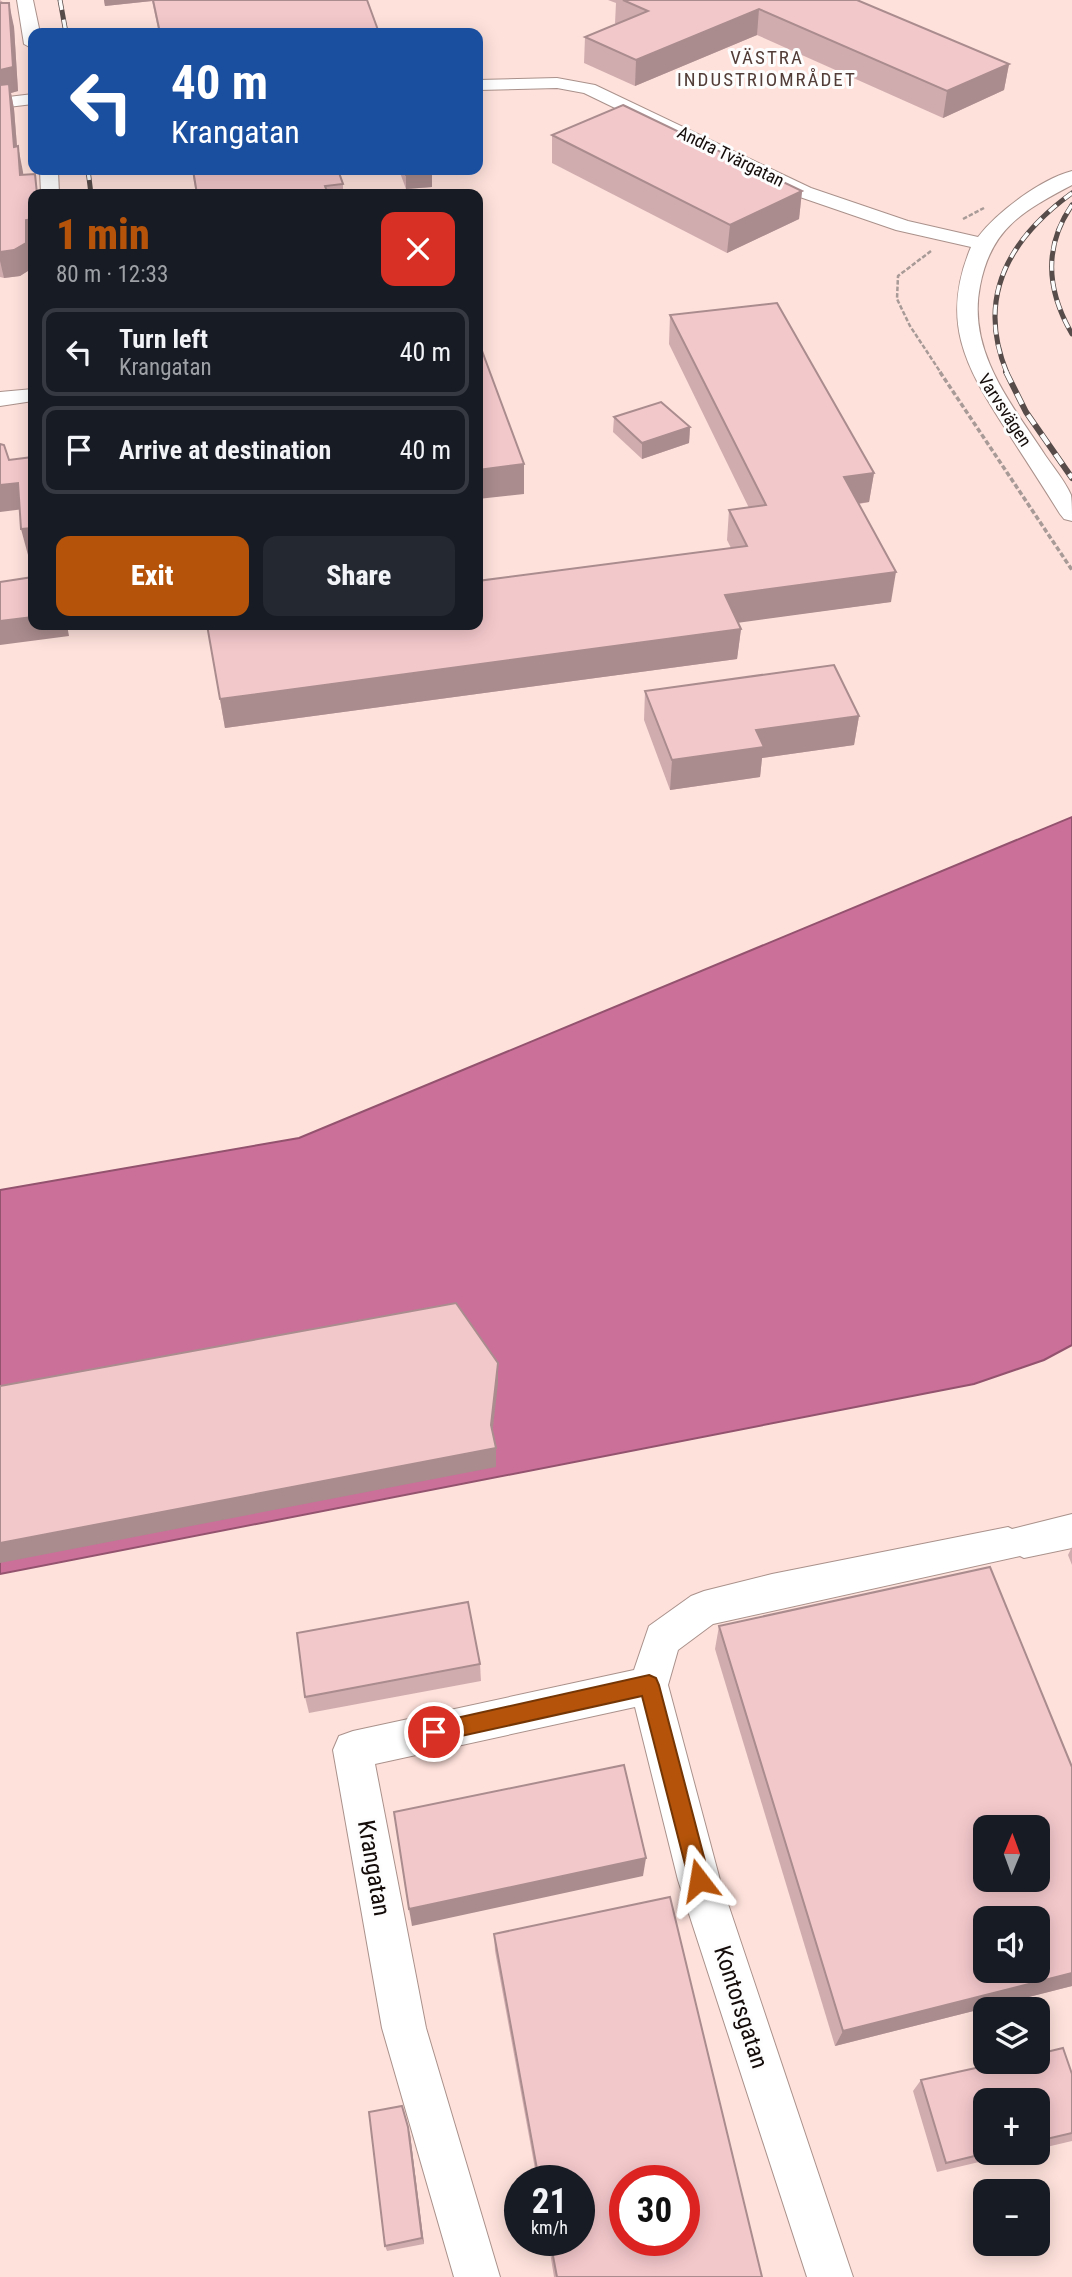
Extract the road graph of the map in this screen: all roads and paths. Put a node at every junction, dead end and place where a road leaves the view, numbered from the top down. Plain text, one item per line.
1 (25, 0) edge
2 (30, 28) edge
3 (483, 85) edge
4 (28, 100) edge
5 (0, 103) edge
6 (1072, 177) edge
7 (992, 204) dead end
8 (956, 222) dead end
9 (983, 244) junction
10 (28, 396) edge
11 (0, 399) edge
12 (1072, 514) edge
13 (1072, 1531) edge
14 (649, 1685) junction
15 (477, 2277) edge
16 (830, 2277) edge

1 - 2 street
3 - 9 street, Andra Tvärgatan
4 - 5 street
6 - 9 street, Varvsvägen
7 - 8 path
9 - 12 street, Varvsvägen
10 - 11 street
13 - 14 street
14 - 15 street, Krangatan
14 - 16 street, Kontorsgatan

